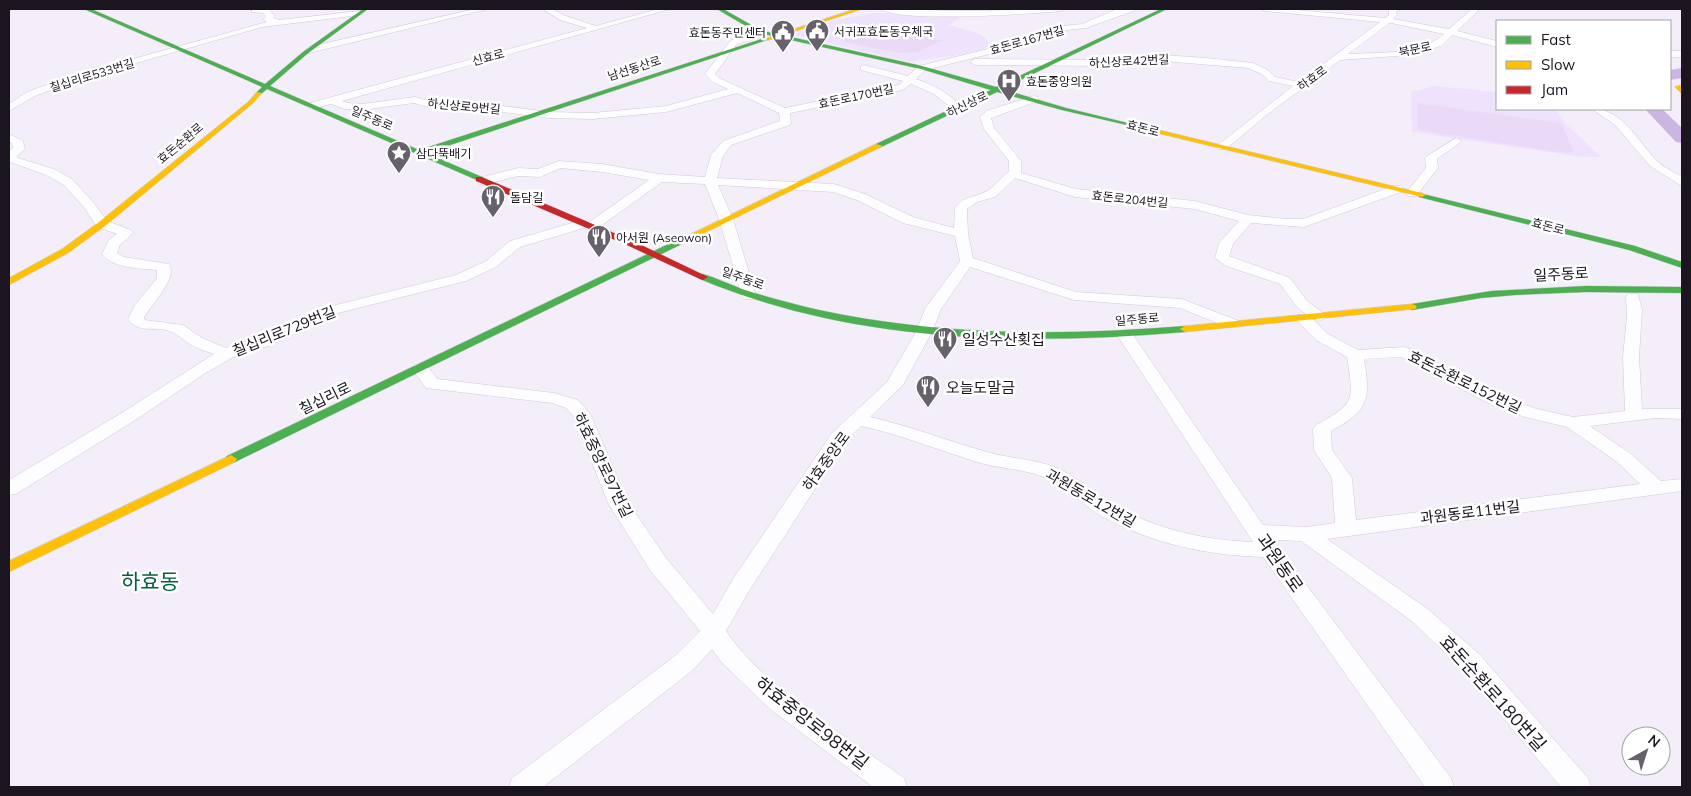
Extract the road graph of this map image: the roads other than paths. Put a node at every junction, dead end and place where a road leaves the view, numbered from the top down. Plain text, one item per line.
1 (87, 9) edge
2 (484, 9) edge
3 (547, 9) edge
4 (666, 9) edge
5 (722, 9) edge
6 (859, 9) edge
7 (884, 9) edge
8 (1061, 9) edge
9 (1105, 9) edge
10 (1135, 9) edge
11 (1164, 9) edge
12 (1265, 9) edge
13 (1476, 9) edge
14 (255, 10) dead end
15 (363, 11) edge
16 (1122, 11) junction
17 (1392, 15) edge
18 (278, 23) junction
19 (596, 28) junction
20 (1450, 33) junction
21 (772, 34) junction
22 (1468, 38) junction
23 (1496, 44) edge
24 (1496, 49) edge
25 (178, 50) junction
26 (309, 50) junction
27 (724, 53) junction
28 (1340, 57) junction
29 (876, 58) junction
30 (947, 61) junction
31 (1052, 62) junction
32 (283, 68) junction
33 (922, 68) junction
34 (242, 77) junction
35 (909, 80) junction
36 (1301, 85) junction
37 (264, 86) junction
38 (1682, 86) edge
39 (997, 89) junction
40 (737, 90) junction
41 (1682, 92) edge
42 (1034, 99) junction
43 (332, 100) junction
44 (311, 106) junction
45 (9, 108) edge
46 (958, 108) junction
47 (1599, 110) edge
48 (784, 111) junction
49 (538, 114) junction
50 (9, 137) edge
51 (1456, 141) dead end
52 (1222, 147) junction
53 (418, 152) junction
54 (1013, 174) junction
55 (659, 178) junction
56 (710, 180) junction
57 (483, 181) junction
58 (1682, 182) edge
59 (796, 186) junction
60 (1397, 189) junction
61 (1412, 192) junction
62 (726, 219) junction
63 (1248, 219) junction
64 (102, 224) junction
65 (586, 226) junction
66 (960, 234) junction
67 (1632, 248) junction
68 (653, 254) junction
69 (1682, 260) edge
70 (967, 261) junction
71 (1682, 264) edge
72 (9, 282) edge
73 (1682, 290) edge
74 (1490, 294) junction
75 (749, 296) junction
76 (1634, 297) junction
77 (1682, 300) edge
78 (1441, 304) junction
79 (1319, 316) junction
80 (1302, 318) junction
81 (1233, 324) junction
82 (924, 332) junction
83 (1125, 335) junction
84 (227, 354) junction
85 (1356, 355) junction
86 (420, 369) junction
87 (1682, 414) edge
88 (1634, 416) junction
89 (858, 420) junction
90 (1573, 423) junction
91 (1682, 485) edge
92 (1657, 488) junction
93 (9, 490) edge
94 (1346, 527) junction
95 (1258, 532) junction
96 (1306, 534) junction
97 (1269, 550) junction
98 (9, 568) edge
99 (714, 632) junction
100 (522, 787) edge
101 (894, 787) edge
102 (1441, 787) edge
103 (1578, 787) edge

1 - 25 street, 일주동로
2 - 26 street
3 - 19 street
4 - 19 street, 신효로
5 - 21 street, 효돈로
6 - 21 street, 남선동산로
7 - 8 street
9 - 16 street
10 - 16 street, 효돈로167번길
11 - 31 street, 하신상로
12 - 17 street
13 - 20 street, 북문로
14 - 18 street
15 - 18 street, 효돈순환로
15 - 26 street, 효돈순환로
16 - 30 street, 효돈로167번길
17 - 20 street
17 - 28 street, 하효로
18 - 25 street, 효돈순환로
19 - 43 street, 신효로
20 - 22 street
20 - 28 street, 북문로
21 - 27 street, 남선동산로
21 - 29 street, 효돈로
22 - 23 street
22 - 24 street
25 - 34 street, 일주동로
25 - 45 street, 칠십리로533번길
26 - 32 street, 효돈순환로
27 - 40 street
27 - 49 street, 남선동산로
28 - 36 street, 하효로
29 - 33 street, 효돈로
29 - 35 street
30 - 31 street, 효돈로167번길
30 - 33 street, 효돈로167번길
31 - 36 street, 하신상로42번길
31 - 39 street, 하신상로
32 - 34 street
32 - 37 street, 효돈순환로
33 - 35 street, 효돈로170번길
33 - 39 street, 효돈로
34 - 37 street, 일주동로
35 - 46 street
35 - 48 street, 효돈로170번길
36 - 52 street, 하효로
37 - 44 street, 일주동로
37 - 64 street, 효돈순환로
38 - 41 street
39 - 42 street, 효돈로
39 - 46 street, 하신상로
40 - 48 street
40 - 49 street, 하신상로9번길
42 - 52 street, 효돈로
42 - 54 street
43 - 44 street, 신효로
43 - 49 street, 하신상로9번길
44 - 53 street, 일주동로
46 - 59 street, 하신상로
47 - 58 street
48 - 56 street
49 - 53 street, 남선동산로
50 - 64 street
51 - 61 street
52 - 60 street, 효돈로
53 - 57 street, 일주동로
54 - 63 street, 효돈로204번길
54 - 66 street
55 - 56 street
55 - 57 street
55 - 65 street
56 - 59 street
56 - 62 street
57 - 65 street, 일주동로
59 - 62 street, 하신상로
59 - 66 street, 하신상로
60 - 61 street, 효돈로
60 - 63 street, 효돈로204번길
61 - 67 street, 효돈로
62 - 68 street, 하신상로
62 - 75 street
63 - 79 street
64 - 72 street, 효돈순환로
64 - 84 street
65 - 68 street, 일주동로
65 - 84 street, 칠십리로729번길
66 - 70 street
67 - 69 street
67 - 71 street, 효돈로
67 - 74 street
68 - 75 street, 일주동로
68 - 86 street, 칠십리로
70 - 81 street
70 - 82 street, 하효중앙로
73 - 74 street, 일주동로
74 - 78 street, 일주동로
75 - 82 street, 일주동로
76 - 77 street, 일주동로
76 - 78 street, 일주동로
76 - 88 street
78 - 79 street, 일주동로
79 - 80 street, 일주동로
80 - 81 street, 일주동로
80 - 85 street
81 - 83 street, 일주동로
82 - 83 street, 일주동로
82 - 89 street, 하효중앙로
83 - 95 street, 과원동로
84 - 93 street, 칠십리로729번길
85 - 90 street, 효돈순환로152번길
85 - 94 street
86 - 98 street, 칠십리로
86 - 99 street, 하효중앙로97번길
87 - 88 street, 효돈순환로152번길
88 - 90 street, 효돈순환로152번길
89 - 97 street, 과원동로12번길
89 - 99 street, 하효중앙로
90 - 92 street
91 - 92 street, 과원동로11번길
92 - 94 street, 과원동로11번길
94 - 96 street, 과원동로11번길
95 - 96 street, 과원동로11번길
95 - 97 street, 과원동로
96 - 103 street, 효돈순환로180번길
97 - 102 street, 과원동로
99 - 100 street, 하효중앙로
99 - 101 street, 하효중앙로98번길

